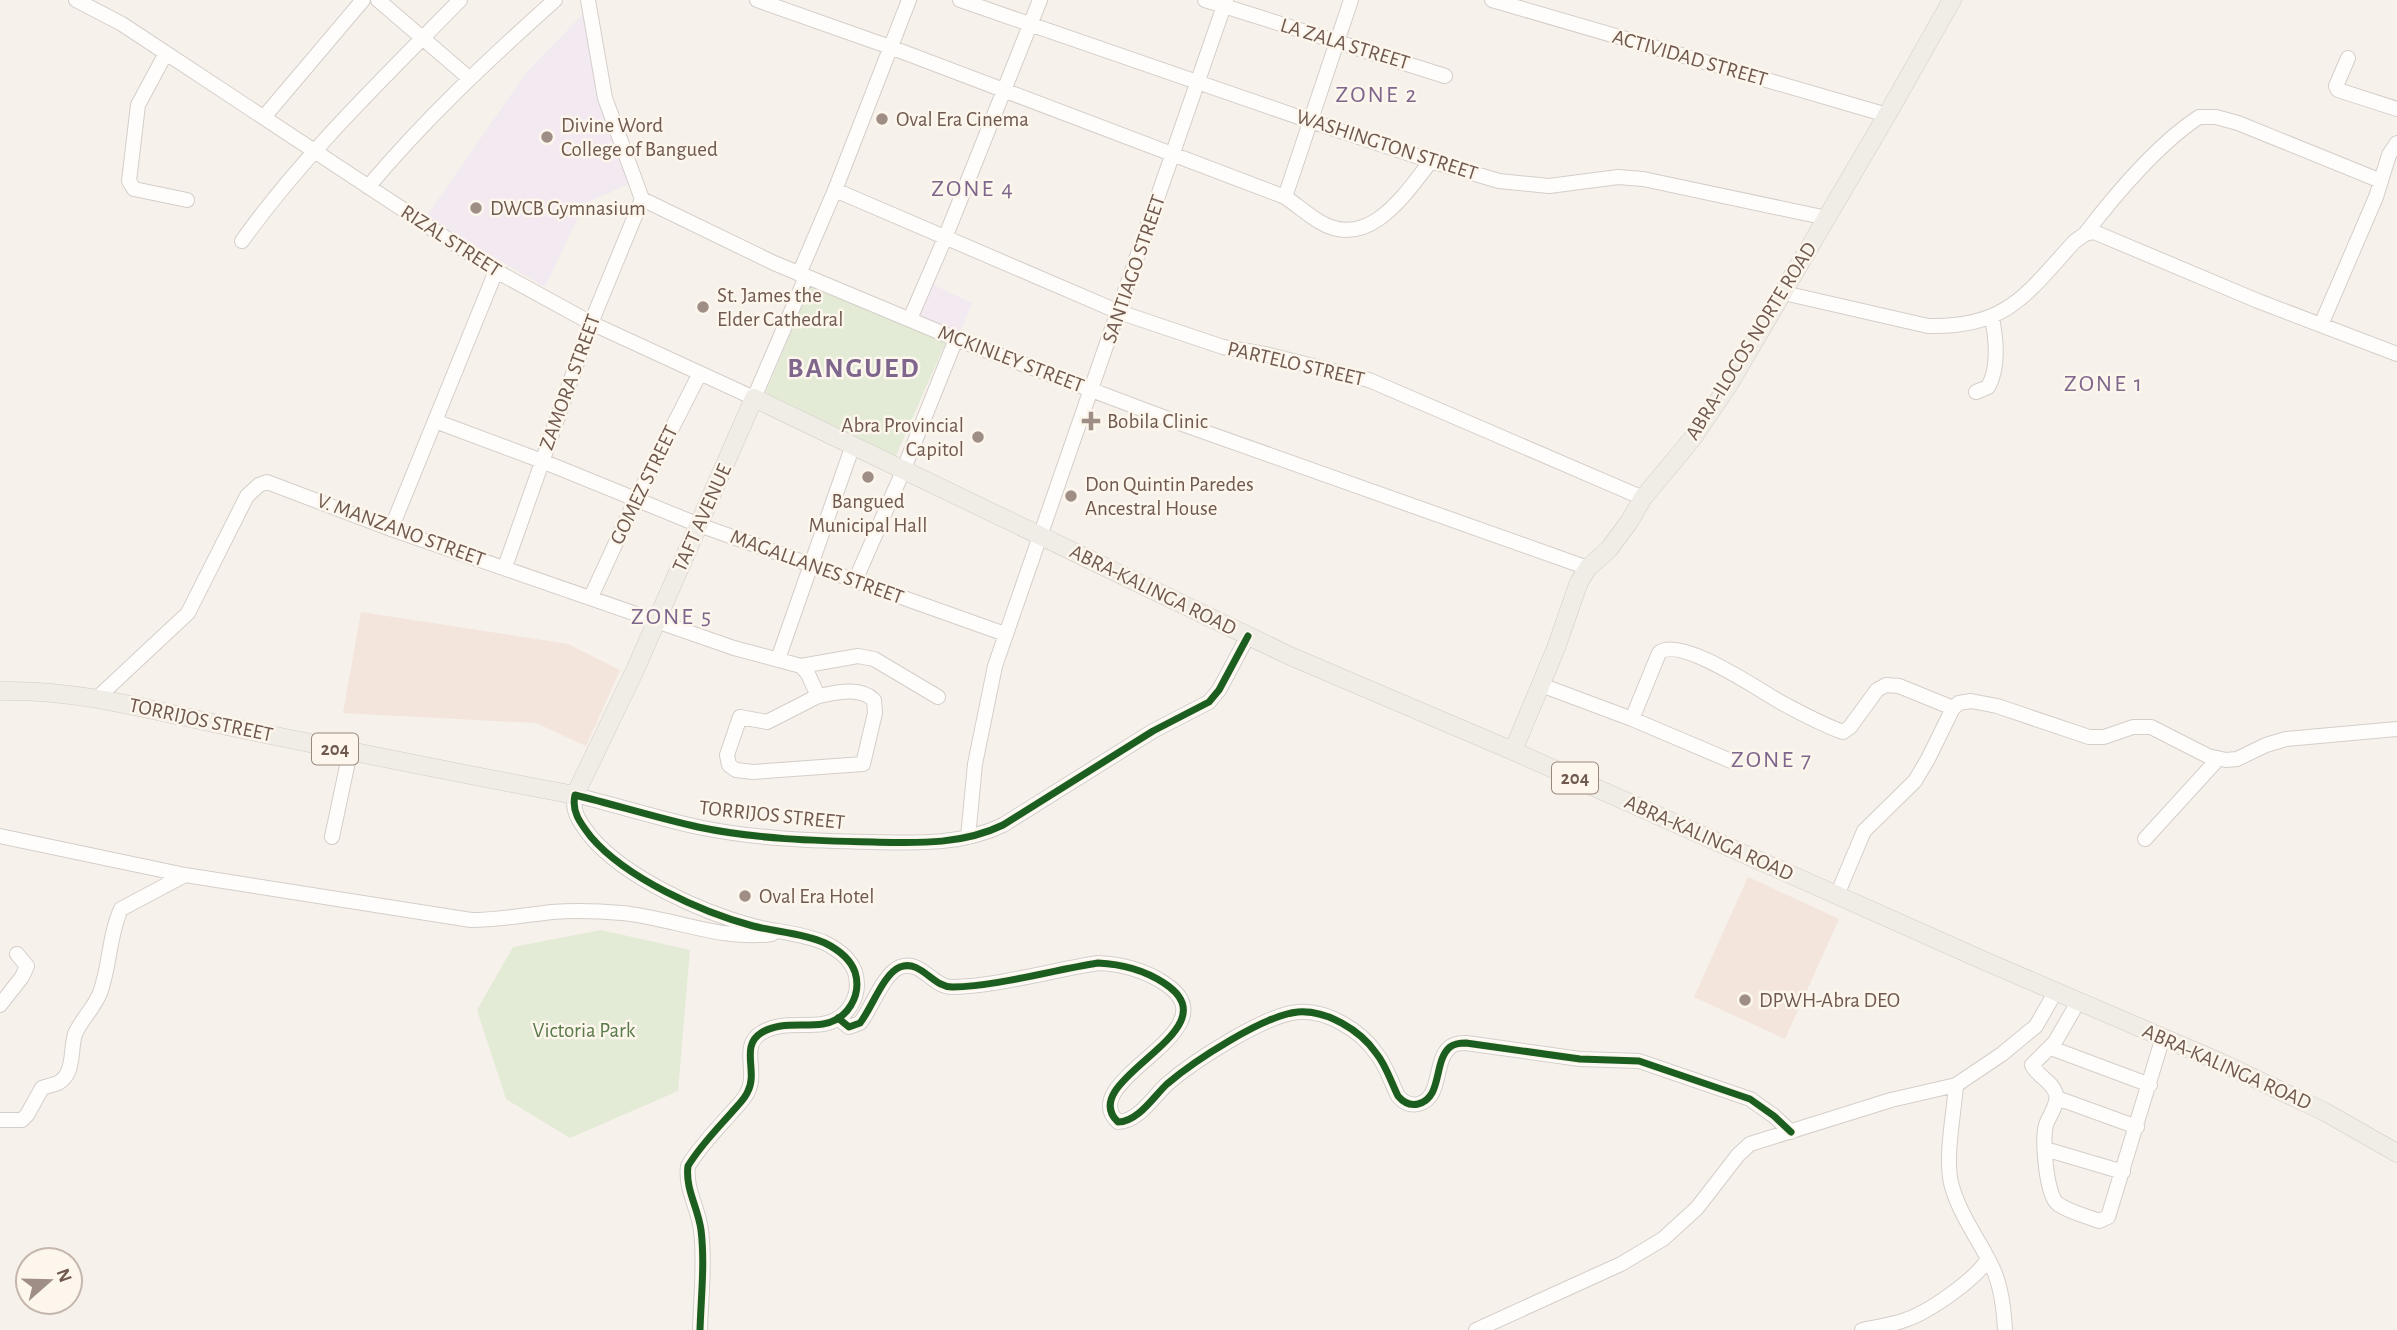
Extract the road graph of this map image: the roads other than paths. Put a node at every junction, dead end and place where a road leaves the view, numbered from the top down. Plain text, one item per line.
1 (76, 0) edge
2 (363, 0) edge
3 (378, 0) edge
4 (460, 0) edge
5 (555, 0) edge
6 (588, 0) edge
7 (909, 0) edge
8 (960, 0) edge
9 (1040, 0) edge
10 (1205, 0) edge
11 (1351, 0) edge
12 (1492, 0) edge
13 (1952, 0) edge
14 (761, 1) edge
15 (1225, 3) edge
16 (1031, 24) junction
17 (423, 38) junction
18 (1338, 43) junction
19 (890, 47) junction
20 (166, 53) junction
21 (2348, 58) dead end
22 (1445, 76) dead end
23 (469, 78) junction
24 (1198, 81) junction
25 (1004, 91) junction
26 (2397, 109) edge
27 (1887, 116) junction
28 (264, 117) junction
29 (1310, 121) junction
30 (2397, 143) edge
31 (314, 150) junction
32 (1172, 155) junction
33 (1431, 161) junction
34 (2381, 181) junction
35 (368, 187) junction
36 (835, 190) junction
37 (1285, 197) junction
38 (642, 199) junction
39 (187, 200) dead end
40 (671, 214) junction
41 (1827, 218) junction
42 (628, 234) junction
43 (2085, 234) junction
44 (945, 238) junction
45 (242, 242) dead end
46 (496, 271) junction
47 (803, 276) junction
48 (1784, 293) junction
49 (1119, 312) junction
50 (1992, 317) junction
51 (910, 319) junction
52 (591, 323) junction
53 (2321, 325) junction
54 (956, 340) junction
55 (2397, 354) edge
56 (700, 373) junction
57 (1092, 389) junction
58 (1976, 392) dead end
59 (754, 398) junction
60 (435, 421) junction
61 (853, 445) junction
62 (542, 461) junction
63 (904, 471) junction
64 (1643, 498) junction
65 (636, 499) junction
66 (699, 525) junction
67 (391, 528) junction
68 (1041, 537) junction
69 (811, 565) junction
70 (505, 567) junction
71 (1588, 568) junction
72 (855, 581) junction
73 (591, 597) junction
74 (655, 622) junction
75 (1005, 634) junction
76 (1248, 636) junction
77 (778, 659) junction
78 (801, 666) junction
79 (1541, 685) junction
80 (0, 691) edge
81 (818, 696) junction
82 (938, 697) dead end
83 (96, 699) junction
84 (1953, 708) junction
85 (1632, 719) junction
86 (2397, 729) edge
87 (1513, 751) junction
88 (350, 752) junction
89 (2217, 760) junction
90 (1731, 761) dead end
91 (575, 794) junction
92 (0, 836) edge
93 (332, 837) dead end
94 (968, 837) junction
95 (2145, 839) dead end
96 (185, 874) junction
97 (1837, 895) junction
98 (782, 933) junction
99 (17, 954) dead end
100 (2056, 992) junction
101 (2078, 1002) junction
102 (0, 1005) edge
103 (838, 1018) junction
104 (2163, 1037) junction
105 (2051, 1048) junction
106 (1956, 1085) junction
107 (2150, 1085) junction
108 (2057, 1098) junction
109 (0, 1120) edge
110 (2137, 1127) junction
111 (1791, 1132) junction
112 (2045, 1149) junction
113 (2397, 1153) edge
114 (2123, 1172) junction
115 (1988, 1259) junction
116 (700, 1330) edge
117 (1476, 1330) edge
118 (1862, 1330) edge
119 (2006, 1330) edge

1 - 20 street, RIZAL STREET
2 - 28 street
3 - 17 street
4 - 17 street
5 - 23 street
6 - 38 street
7 - 19 street, TAFT AVENUE
8 - 16 street, WASHINGTON STREET
9 - 16 street
10 - 15 street, LA ZALA STREET
11 - 18 street
12 - 27 street, ACTIVIDAD STREET
13 - 27 main road, ABRA-ILOCOS NORTE ROAD
14 - 19 street
15 - 18 street, LA ZALA STREET
15 - 24 street, SANTIAGO STREET
16 - 24 street, WASHINGTON STREET
16 - 25 street
17 - 23 street
17 - 31 street
18 - 22 street, LA ZALA STREET
18 - 29 street
19 - 25 street
19 - 36 street, TAFT AVENUE
20 - 28 street, RIZAL STREET
20 - 39 street
21 - 26 street
23 - 35 street
24 - 29 street, WASHINGTON STREET
24 - 32 street, SANTIAGO STREET
25 - 32 street
25 - 44 street
27 - 41 main road, ABRA-ILOCOS NORTE ROAD
28 - 31 street, RIZAL STREET
29 - 33 street, WASHINGTON STREET
29 - 37 street
30 - 34 street
31 - 35 street, RIZAL STREET
31 - 45 street
32 - 37 street
32 - 49 street, SANTIAGO STREET
33 - 37 street
33 - 41 street, WASHINGTON STREET
34 - 43 street
34 - 53 street
35 - 46 street, RIZAL STREET
36 - 44 street, PARTELO STREET
36 - 47 street, TAFT AVENUE
38 - 40 street, MCKINLEY STREET
38 - 42 street, ZAMORA STREET
40 - 42 street
40 - 47 street, MCKINLEY STREET
41 - 48 main road, ABRA-ILOCOS NORTE ROAD
42 - 52 street, ZAMORA STREET
43 - 50 street
43 - 53 street
44 - 49 street, PARTELO STREET
44 - 51 street
46 - 52 street, RIZAL STREET
46 - 60 street
47 - 51 street, MCKINLEY STREET
47 - 59 street, TAFT AVENUE
48 - 50 street
48 - 64 main road, ABRA-ILOCOS NORTE ROAD
49 - 57 street, SANTIAGO STREET
49 - 64 street, PARTELO STREET
50 - 58 street
51 - 54 street, MCKINLEY STREET
52 - 56 street, RIZAL STREET
52 - 62 street, ZAMORA STREET
53 - 55 street
54 - 57 street, MCKINLEY STREET
54 - 63 street
56 - 59 street, RIZAL STREET
56 - 65 street, GOMEZ STREET
57 - 68 street, SANTIAGO STREET
57 - 71 street, MCKINLEY STREET
59 - 61 main road, ABRA-KALINGA ROAD / 204
59 - 66 main road, TAFT AVENUE
60 - 62 street, MAGALLANES STREET
60 - 67 street
61 - 63 main road, ABRA-KALINGA ROAD / 204
61 - 69 street
62 - 65 street, MAGALLANES STREET
62 - 70 street, ZAMORA STREET
63 - 68 main road, ABRA-KALINGA ROAD / 204
63 - 72 street
64 - 71 main road, ABRA-ILOCOS NORTE ROAD
65 - 66 street, MAGALLANES STREET
65 - 73 street, GOMEZ STREET
66 - 69 street, MAGALLANES STREET
66 - 74 main road, TAFT AVENUE
67 - 70 street, V. MANZANO STREET
67 - 83 street, V. MANZANO STREET
68 - 75 street, SANTIAGO STREET
68 - 76 main road, ABRA-KALINGA ROAD / 204
69 - 72 street, MAGALLANES STREET
69 - 77 street
70 - 73 street, V. MANZANO STREET
71 - 79 main road, ABRA-ILOCOS NORTE ROAD
72 - 75 street, MAGALLANES STREET
73 - 74 street, V. MANZANO STREET
74 - 77 street, V. MANZANO STREET
74 - 91 main road, TAFT AVENUE
75 - 94 street, SANTIAGO STREET
76 - 87 main road, ABRA-KALINGA ROAD / 204
76 - 94 street, TORRIJOS STREET
77 - 78 street, V. MANZANO STREET
78 - 81 street
78 - 82 street
79 - 85 street
79 - 87 main road, ABRA-ILOCOS NORTE ROAD
80 - 83 main road, 204
81 - 81 street
83 - 88 main road, TORRIJOS STREET / 204
84 - 85 street
84 - 89 street
84 - 97 street
85 - 90 street
86 - 89 street
87 - 97 main road, ABRA-KALINGA ROAD / 204
88 - 91 main road, TORRIJOS STREET / 204
88 - 93 street
89 - 95 street
91 - 94 street, TORRIJOS STREET
91 - 98 street
92 - 96 street
96 - 98 street
96 - 109 street
97 - 100 main road, ABRA-KALINGA ROAD / 204
98 - 103 street
99 - 102 street
100 - 101 main road, ABRA-KALINGA ROAD / 204
100 - 106 street
101 - 104 main road, ABRA-KALINGA ROAD / 204
101 - 105 street
103 - 111 street
103 - 116 street
104 - 107 street
104 - 113 main road, ABRA-KALINGA ROAD / 204
105 - 107 street
105 - 108 street
106 - 111 street
106 - 115 street
107 - 110 street
108 - 110 street
108 - 112 street
110 - 114 street
111 - 117 street
112 - 114 street
112 - 114 street
115 - 118 street
115 - 119 street

